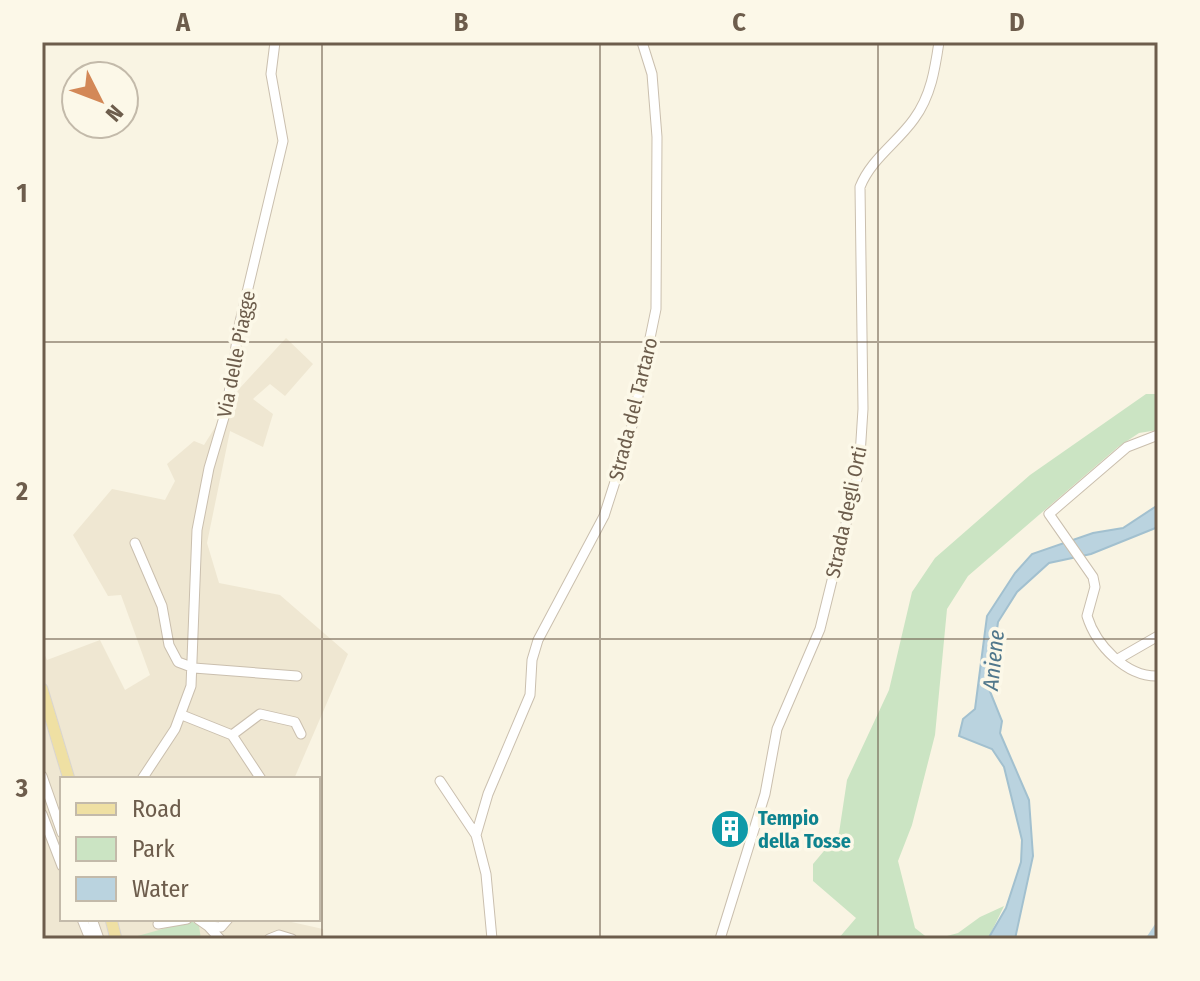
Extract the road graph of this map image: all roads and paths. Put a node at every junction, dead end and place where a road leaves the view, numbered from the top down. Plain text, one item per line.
1 (275, 42) edge
2 (642, 42) edge
3 (939, 42) edge
4 (1158, 435) edge
5 (135, 543) dead end
6 (1158, 636) edge
7 (1118, 659) junction
8 (194, 668) junction
9 (297, 676) dead end
10 (1158, 676) edge
11 (42, 689) edge
12 (182, 715) junction
13 (301, 734) dead end
14 (232, 735) junction
15 (42, 776) edge
16 (68, 777) edge
17 (143, 777) edge
18 (260, 777) edge
19 (440, 781) dead end
20 (42, 814) edge
21 (60, 827) edge
22 (476, 835) junction
23 (60, 861) edge
24 (201, 921) edge
25 (227, 921) edge
26 (208, 926) junction
27 (220, 939) edge
28 (269, 939) edge
29 (292, 939) edge
30 (492, 939) edge
31 (720, 939) edge

1 - 8 street, Via delle Piagge
2 - 22 street, Strada del Tartaro
3 - 31 street, Strada degli Orti
4 - 7 street
5 - 8 street
6 - 7 street
7 - 10 street
8 - 9 street
8 - 12 street, Via delle Piagge
11 - 16 main road
12 - 14 street
12 - 17 street, Via delle Piagge
13 - 14 street
14 - 18 street
15 - 21 street
19 - 22 street
20 - 23 street
22 - 30 street
24 - 26 street
25 - 26 street
26 - 27 street
28 - 29 street

